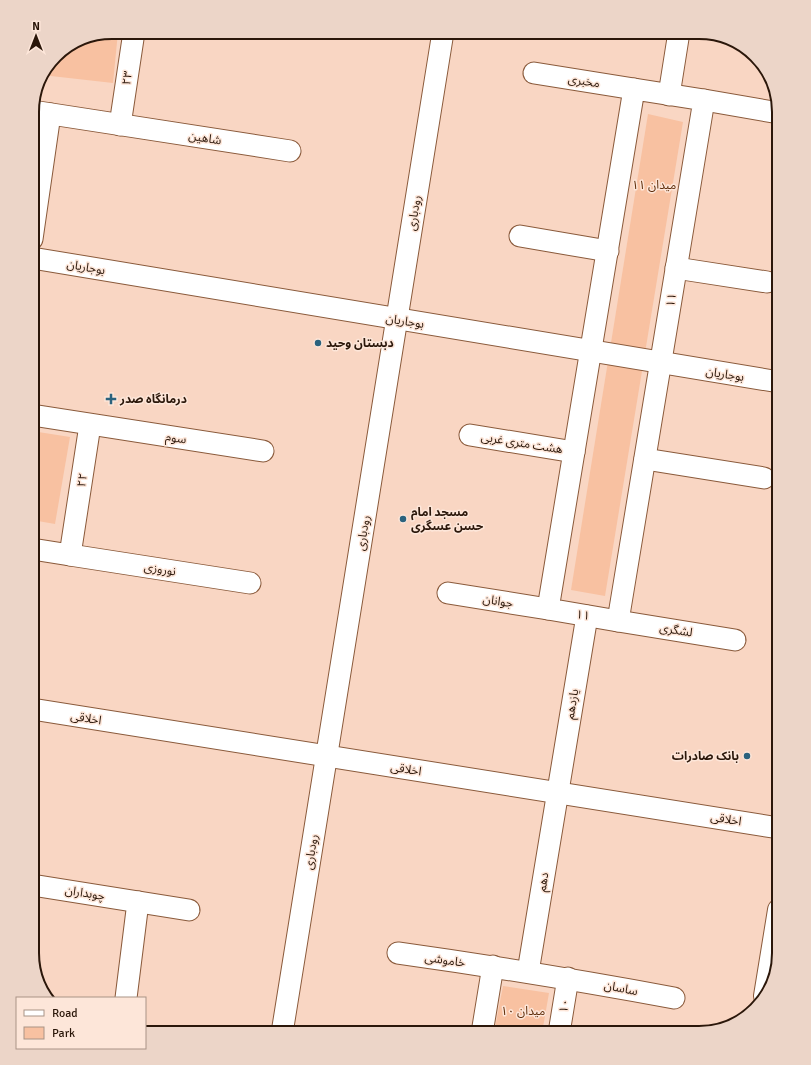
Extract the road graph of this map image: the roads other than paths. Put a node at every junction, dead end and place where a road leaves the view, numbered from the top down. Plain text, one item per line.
1 (133, 39) edge
2 (442, 39) edge
3 (678, 39) edge
4 (534, 73) dead end
5 (634, 89) junction
6 (669, 95) junction
7 (704, 100) junction
8 (41, 112) edge
9 (772, 112) edge
10 (120, 125) junction
11 (39, 140) edge
12 (290, 151) dead end
13 (520, 236) dead end
14 (608, 251) junction
15 (39, 259) edge
16 (676, 268) junction
17 (767, 282) dead end
18 (397, 320) junction
19 (591, 352) junction
20 (660, 363) junction
21 (772, 381) edge
22 (39, 416) edge
23 (90, 424) junction
24 (470, 435) dead end
25 (262, 451) dead end
26 (574, 452) junction
27 (645, 459) junction
28 (764, 478) dead end
29 (39, 550) edge
30 (70, 555) junction
31 (250, 583) dead end
32 (448, 593) dead end
33 (548, 609) junction
34 (587, 616) junction
35 (618, 621) junction
36 (735, 640) dead end
37 (39, 710) edge
38 (327, 756) junction
39 (557, 792) junction
40 (772, 827) edge
41 (39, 886) edge
42 (138, 902) junction
43 (189, 910) dead end
44 (398, 953) dead end
45 (772, 953) edge
46 (493, 966) junction
47 (528, 972) junction
48 (768, 975) edge
49 (568, 978) junction
50 (126, 997) edge
51 (674, 998) dead end
52 (283, 1026) edge
53 (483, 1026) edge
54 (560, 1026) edge

1 - 10 street, ۲۳
2 - 18 street, رودباری
3 - 6 street
4 - 5 street, مخبری
5 - 6 street
5 - 14 street
6 - 7 street
7 - 9 street
7 - 16 street, ۱۱
8 - 10 street, شاهین
8 - 11 street
10 - 12 street, شاهین
13 - 14 street
14 - 19 street
15 - 18 street, بوجاریان
16 - 17 street
16 - 20 street, ۱۱
18 - 19 street, بوجاریان
18 - 38 street, رودباری
19 - 20 street, بوجاریان
19 - 26 street
20 - 21 street, بوجاریان
20 - 27 street, ۱۱
22 - 23 street
23 - 25 street, سوم
23 - 30 street, ۲۲
24 - 26 street, هشت متری غربی
26 - 33 street
27 - 28 street
27 - 35 street, ۱۱
29 - 30 street
30 - 31 street, نوروزی
32 - 33 street, جوانان
33 - 34 street, ۱۱
34 - 35 street, ۱۱
34 - 39 street, یازدهم
35 - 36 street, لشگری
37 - 38 street, اخلاقی
38 - 39 street, اخلاقی
38 - 52 street, رودباری
39 - 40 street, اخلاقی
39 - 47 street, دهم
41 - 42 street, چوبداران
42 - 43 street, چوبداران
42 - 50 street
44 - 46 street, خاموشی
45 - 48 main road
46 - 47 street, خاموشی
46 - 53 street
47 - 49 street, ساسان
49 - 51 street, ساسان
49 - 54 street, ۱۰

